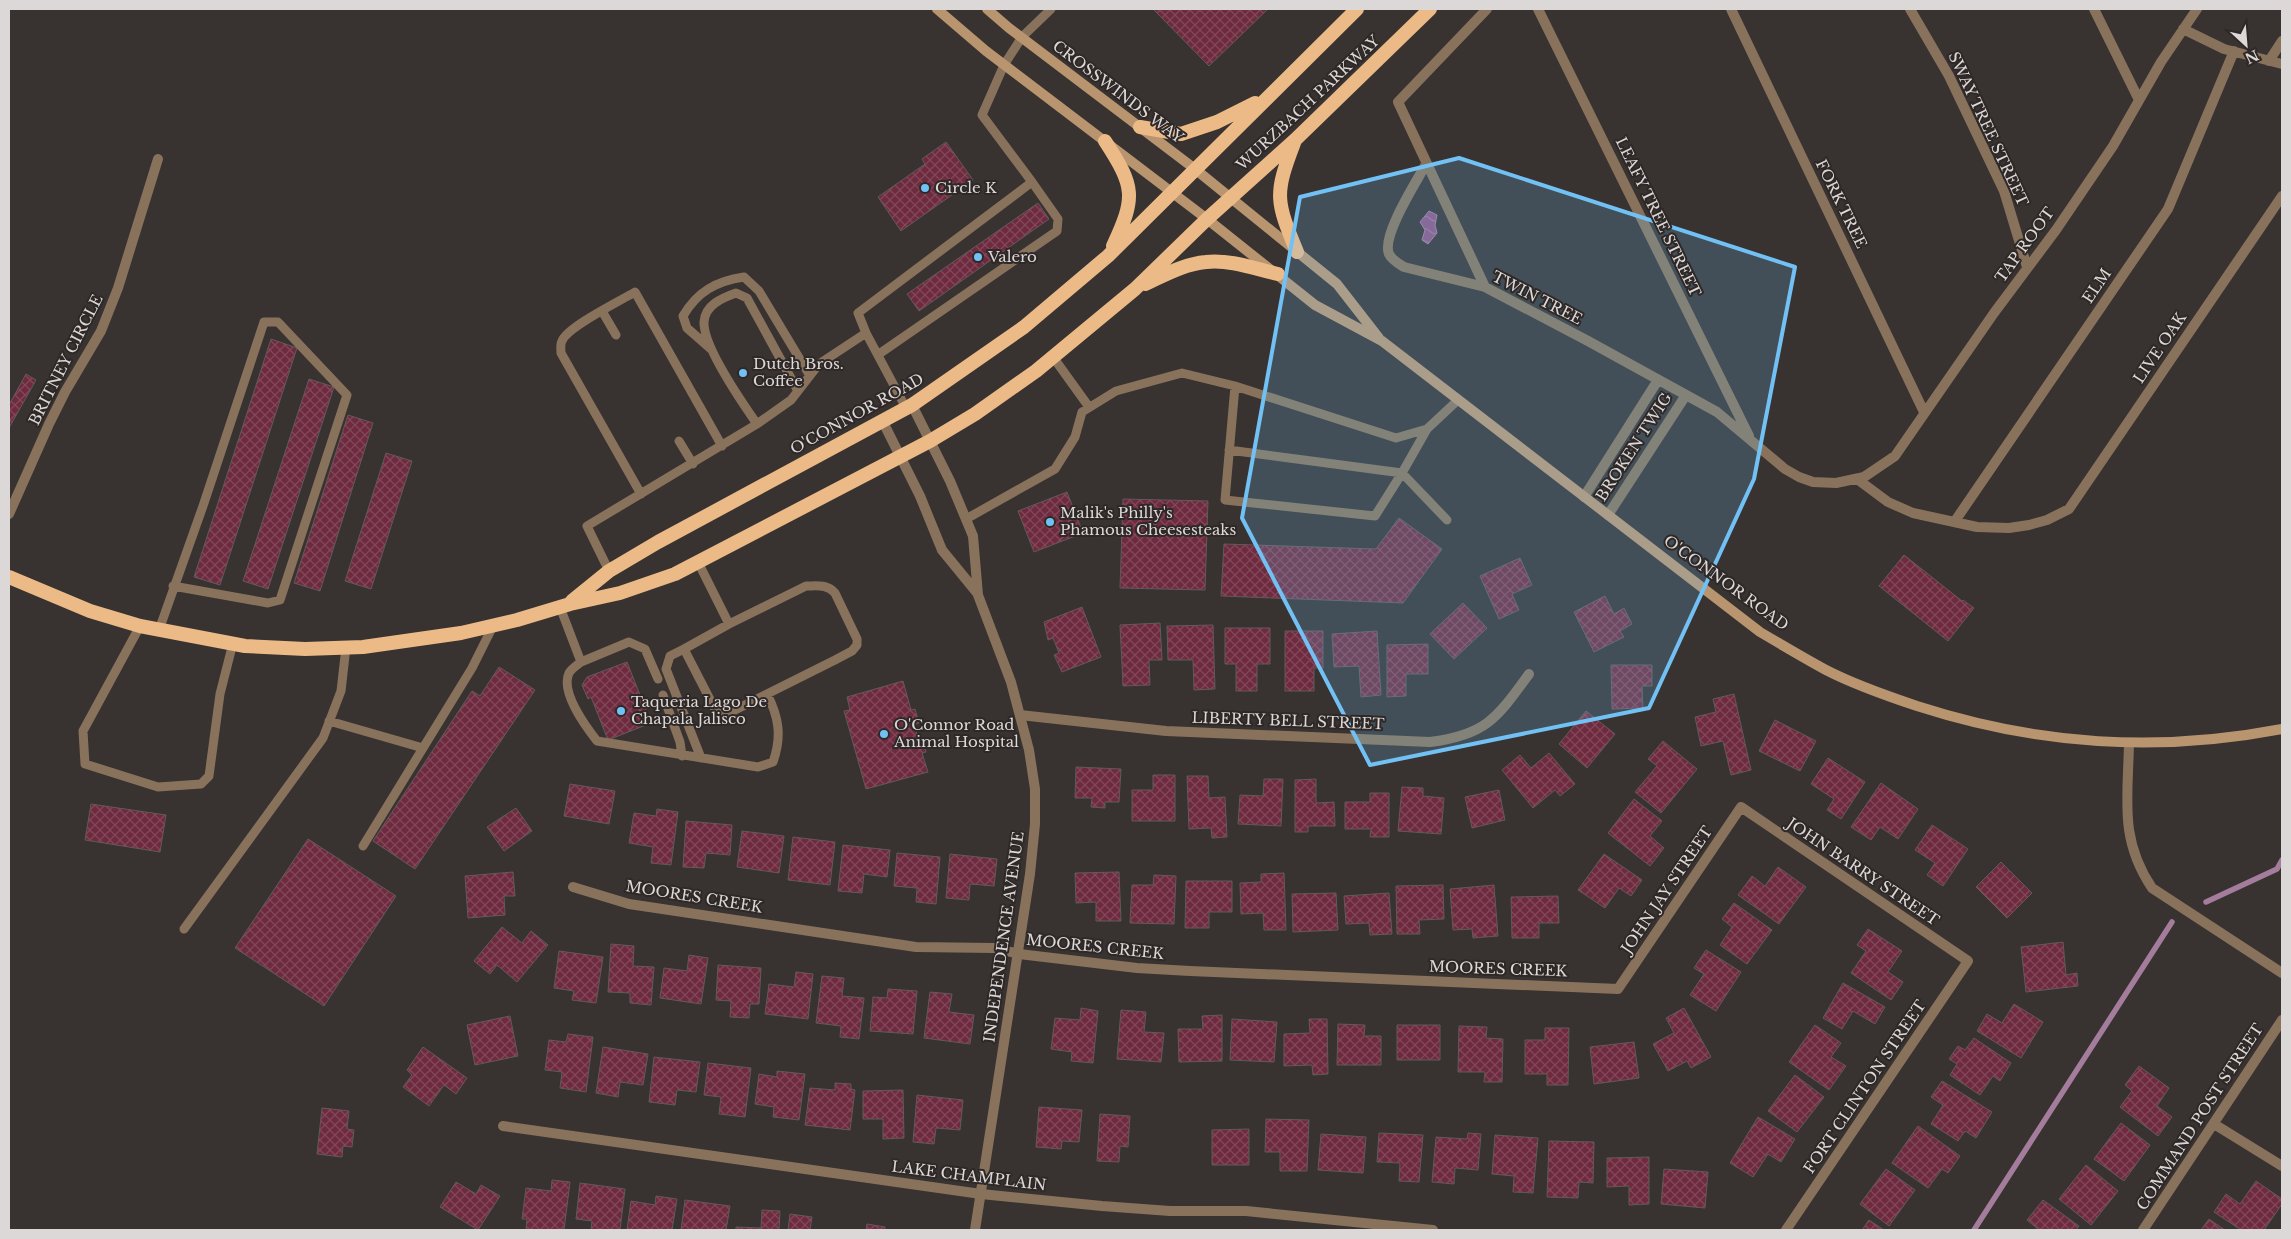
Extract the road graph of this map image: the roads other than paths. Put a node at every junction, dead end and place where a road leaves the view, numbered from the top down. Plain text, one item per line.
1 (937, 9) edge
2 (987, 9) edge
3 (1051, 9) edge
4 (1356, 9) edge
5 (1430, 9) edge
6 (1487, 9) edge
7 (1538, 9) edge
8 (1731, 9) edge
9 (1910, 9) edge
10 (2094, 9) edge
11 (2197, 9) edge
12 (2183, 30) junction
13 (1022, 37) junction
14 (2282, 42) edge
15 (2234, 51) junction
16 (2269, 61) junction
17 (2282, 64) edge
18 (1004, 65) junction
19 (1267, 97) junction
20 (2139, 100) junction
21 (1140, 127) junction
22 (1295, 140) junction
23 (1105, 141) junction
24 (158, 159) dead end
25 (1426, 164) junction
26 (1195, 169) junction
27 (1032, 182) junction
28 (1171, 192) junction
29 (2282, 196) edge
30 (1230, 198) junction
31 (1207, 218) junction
32 (1297, 252) junction
33 (1108, 256) junction
34 (2027, 267) junction
35 (1278, 274) junction
36 (1485, 287) junction
37 (1135, 288) junction
38 (602, 311) junction
39 (866, 333) junction
40 (616, 335) dead end
41 (1382, 341) junction
42 (711, 350) junction
43 (878, 354) junction
44 (1053, 357) junction
45 (810, 376) junction
46 (1658, 380) junction
47 (1235, 386) junction
48 (798, 391) junction
49 (1686, 395) junction
50 (1458, 400) junction
51 (909, 407) junction
52 (1089, 407) junction
53 (1924, 412) junction
54 (883, 422) junction
55 (757, 424) junction
56 (1427, 428) junction
57 (1750, 440) junction
58 (680, 441) dead end
59 (930, 441) junction
60 (722, 446) junction
61 (1229, 450) junction
62 (900, 457) junction
63 (693, 464) junction
64 (1402, 473) junction
65 (1857, 479) junction
66 (641, 494) junction
67 (1584, 497) junction
68 (9, 514) edge
69 (1608, 516) junction
70 (966, 518) junction
71 (1447, 520) dead end
72 (1955, 521) junction
73 (698, 562) junction
74 (609, 571) junction
75 (9, 577) edge
76 (174, 586) junction
77 (978, 595) junction
78 (565, 605) junction
79 (730, 624) junction
80 (140, 626) junction
81 (493, 626) junction
82 (159, 630) junction
83 (232, 643) junction
84 (346, 648) junction
85 (684, 649) junction
86 (580, 662) junction
87 (1529, 674) dead end
88 (658, 679) dead end
89 (767, 694) junction
90 (663, 695) dead end
91 (1020, 715) junction
92 (329, 721) junction
93 (2282, 729) edge
94 (2129, 743) junction
95 (423, 748) junction
96 (682, 756) junction
97 (701, 758) junction
98 (1740, 807) joint
99 (363, 846) dead end
100 (573, 888) dead end
101 (184, 929) dead end
102 (1019, 954) junction
103 (1968, 961) joint
104 (2282, 973) edge
105 (1618, 989) joint
106 (2282, 1020) edge
107 (2214, 1124) junction
108 (503, 1126) dead end
109 (2282, 1166) edge
110 (981, 1194) junction
111 (975, 1230) edge
112 (1433, 1230) edge
113 (1786, 1230) edge
114 (2143, 1230) edge

1 - 18 main road
2 - 13 main road, CROSSWINDS WAY
3 - 13 lane
4 - 19 highway, WURZBACH PARKWAY
5 - 22 highway, WURZBACH PARKWAY
6 - 25 street
7 - 57 street, LEAFY TREE STREET
8 - 53 street, FORK TREE
9 - 34 street, SWAY TREE STREET
10 - 20 street
11 - 12 street, TAP ROOT
12 - 15 street
12 - 20 street, TAP ROOT
13 - 18 lane
13 - 21 main road, CROSSWINDS WAY
14 - 16 street
15 - 16 street
15 - 72 street, ELM
16 - 17 street
18 - 23 main road
18 - 27 lane
19 - 21 highway
19 - 26 highway, WURZBACH PARKWAY
20 - 34 street, TAP ROOT
21 - 26 main road, CROSSWINDS WAY
22 - 30 highway, WURZBACH PARKWAY
22 - 32 highway
23 - 28 main road
23 - 33 highway
24 - 68 street, BRITNEY CIRCLE
25 - 36 street
25 - 36 street, TWIN TREE
26 - 28 highway, WURZBACH PARKWAY
26 - 30 main road, CROSSWINDS WAY
27 - 39 lane
27 - 43 lane
28 - 31 main road, O'CONNOR ROAD
28 - 33 highway, O'CONNOR ROAD
29 - 72 street, LIVE OAK
30 - 31 highway, WURZBACH PARKWAY
30 - 32 main road, O'CONNOR ROAD
31 - 35 main road, O'CONNOR ROAD
31 - 37 highway, O'CONNOR ROAD
32 - 41 main road, O'CONNOR ROAD
33 - 51 highway, O'CONNOR ROAD
34 - 53 street, TAP ROOT
35 - 37 highway
35 - 41 main road, O'CONNOR ROAD
36 - 46 street, TWIN TREE
37 - 44 highway, O'CONNOR ROAD
38 - 40 lane
38 - 60 lane
38 - 66 lane
39 - 43 lane
39 - 45 lane
41 - 50 main road, O'CONNOR ROAD
42 - 45 lane
42 - 48 lane
42 - 55 lane
43 - 51 lane
44 - 52 lane
44 - 59 highway, O'CONNOR ROAD
45 - 48 lane
46 - 49 street, TWIN TREE
46 - 67 street, BROKEN TWIG
47 - 52 lane
47 - 56 lane
47 - 61 lane
48 - 55 lane
49 - 57 street, TWIN TREE
49 - 69 street, BROKEN TWIG
50 - 56 lane
50 - 67 main road, O'CONNOR ROAD
51 - 54 highway, O'CONNOR ROAD
51 - 59 street, INDEPENDENCE AVENUE
52 - 70 lane
53 - 65 street, TAP ROOT
54 - 62 street, INDEPENDENCE AVENUE
54 - 74 highway, O'CONNOR ROAD
55 - 60 lane
56 - 64 lane
57 - 65 street, TAP ROOT
58 - 63 lane
59 - 62 highway, O'CONNOR ROAD
59 - 70 street, INDEPENDENCE AVENUE
60 - 63 lane
61 - 64 lane
61 - 64 lane
62 - 73 highway, O'CONNOR ROAD
62 - 77 street, INDEPENDENCE AVENUE
63 - 66 lane
64 - 71 lane
65 - 72 street
66 - 74 lane
67 - 69 main road, O'CONNOR ROAD
69 - 94 main road, O'CONNOR ROAD
70 - 77 street, INDEPENDENCE AVENUE
73 - 78 highway, O'CONNOR ROAD
73 - 79 lane
74 - 78 highway, O'CONNOR ROAD
75 - 80 highway, O'CONNOR ROAD
76 - 76 lane
76 - 82 lane
77 - 91 street, INDEPENDENCE AVENUE
78 - 81 highway, O'CONNOR ROAD
78 - 86 lane
79 - 85 lane
79 - 89 lane
80 - 82 highway, O'CONNOR ROAD
80 - 83 lane
81 - 84 highway, O'CONNOR ROAD
81 - 95 lane
82 - 83 highway, O'CONNOR ROAD
83 - 84 highway, O'CONNOR ROAD
84 - 92 lane
85 - 89 lane
85 - 97 lane
86 - 88 lane
86 - 96 lane
87 - 91 street, LIBERTY BELL STREET
89 - 97 lane
90 - 96 lane
91 - 102 street, INDEPENDENCE AVENUE
92 - 95 lane
92 - 101 lane
93 - 94 main road, O'CONNOR ROAD
94 - 104 street
95 - 99 lane
96 - 97 lane
98 - 103 street, JOHN BARRY STREET
98 - 105 street, JOHN JAY STREET
100 - 102 street, MOORES CREEK
102 - 105 street, MOORES CREEK
102 - 110 street, INDEPENDENCE AVENUE
103 - 113 street, FORT CLINTON STREET
106 - 107 street, COMMAND POST STREET
107 - 109 street
107 - 114 street, COMMAND POST STREET
108 - 110 street, LAKE CHAMPLAIN
110 - 111 street, INDEPENDENCE AVENUE
110 - 112 street, LAKE CHAMPLAIN

